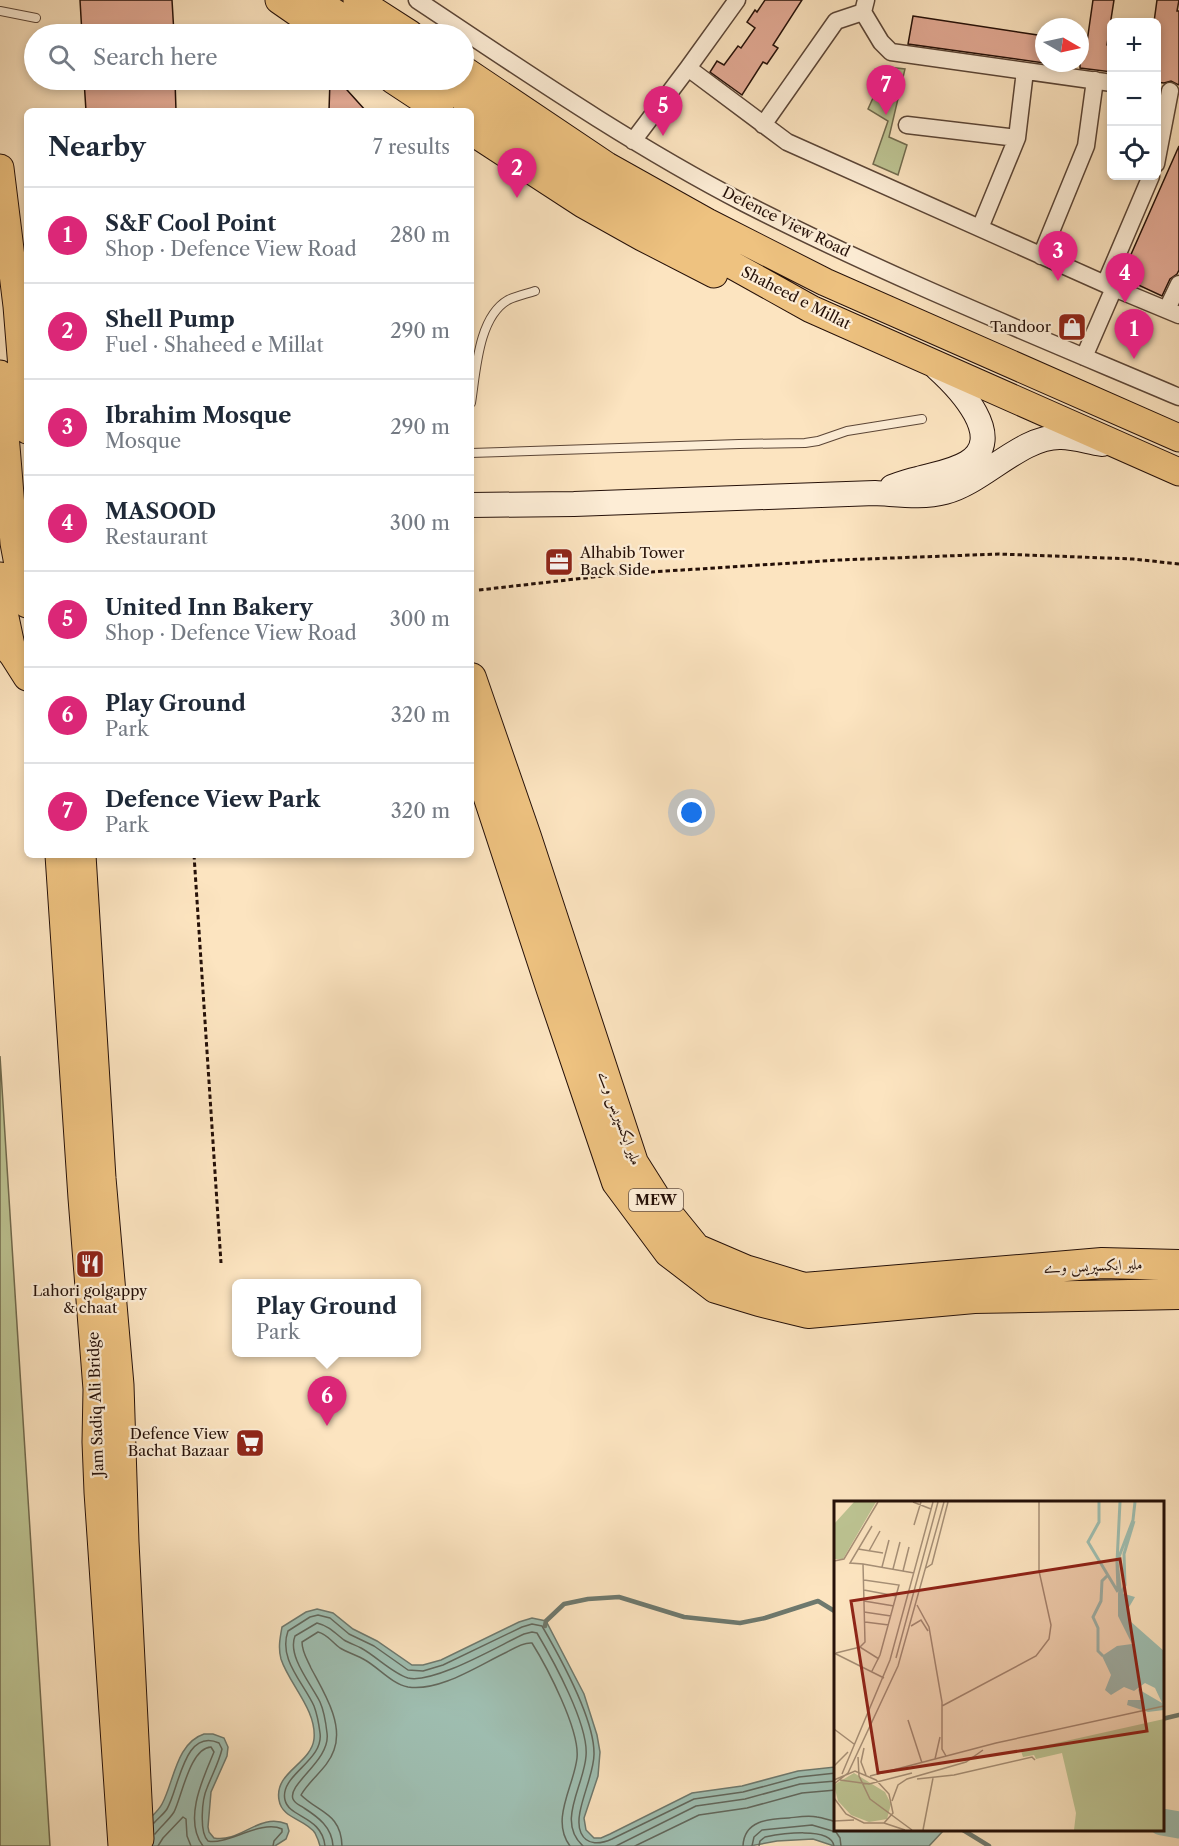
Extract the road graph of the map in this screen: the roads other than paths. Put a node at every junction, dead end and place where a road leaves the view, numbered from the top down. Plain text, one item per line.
1 (279, 0) edge
2 (315, 0) edge
3 (357, 0) edge
4 (417, 0) edge
5 (737, 0) edge
6 (864, 6) edge
7 (0, 11) edge
8 (36, 18) dead end
9 (314, 24) edge
10 (352, 24) edge
11 (394, 24) edge
12 (453, 24) edge
13 (474, 38) edge
14 (688, 68) junction
15 (1025, 71) junction
16 (474, 77) edge
17 (1103, 82) edge
18 (408, 90) edge
19 (451, 90) edge
20 (1169, 91) edge
21 (435, 108) edge
22 (763, 125) junction
23 (907, 125) dead end
24 (474, 133) edge
25 (1161, 136) edge
26 (1017, 138) junction
27 (633, 141) junction
28 (0, 168) edge
29 (1150, 180) edge
30 (980, 228) junction
31 (1041, 255) junction
32 (1179, 284) edge
33 (1110, 286) junction
34 (535, 291) dead end
35 (22, 304) edge
36 (811, 309) junction
37 (1173, 312) edge
38 (1084, 357) junction
39 (930, 362) junction
40 (17, 381) edge
41 (474, 386) edge
42 (1179, 397) edge
43 (24, 415) edge
44 (922, 419) dead end
45 (1179, 438) edge
46 (1128, 449) junction
47 (474, 453) edge
48 (1179, 472) edge
49 (875, 493) junction
50 (474, 505) edge
51 (0, 576) edge
52 (24, 596) edge
53 (13, 657) edge
54 (474, 687) edge
55 (474, 752) edge
56 (59, 858) edge
57 (82, 858) edge
58 (1179, 1265) edge
59 (1179, 1294) edge
60 (122, 1846) edge
61 (141, 1846) edge

1 - 9 main road
2 - 10 main road
3 - 11 main road
4 - 12 street, Defence View Road
5 - 14 street
6 - 15 street
6 - 22 street
7 - 8 lane
13 - 27 street, Defence View Road
14 - 22 street
14 - 27 street
15 - 17 street
15 - 26 street
16 - 45 main road, Shaheed e Millat
17 - 31 street
18 - 21 main road
19 - 36 main road, Shaheed e Millat
20 - 25 street
22 - 30 street
23 - 26 street
24 - 36 main road
26 - 30 street
27 - 38 street, Defence View Road
28 - 35 main road
29 - 33 street
30 - 31 street
31 - 33 street
32 - 37 street
33 - 37 street
33 - 38 street
34 - 41 lane
35 - 40 main road
36 - 39 main road, Shaheed e Millat
38 - 42 street, Defence View Road
39 - 46 main road, Shaheed e Millat
39 - 49 street
40 - 43 main road
40 - 52 main road
44 - 47 lane
46 - 48 main road, Shaheed e Millat
46 - 49 street
49 - 50 street
51 - 53 main road
54 - 58 highway, ملیر ایکسپریس وے / MEW
55 - 59 highway, ملیر ایکسپریس وے / MEW
56 - 60 main road, Jam Sadiq Ali Bridge
57 - 61 main road, Jam Sadiq Ali Bridge

